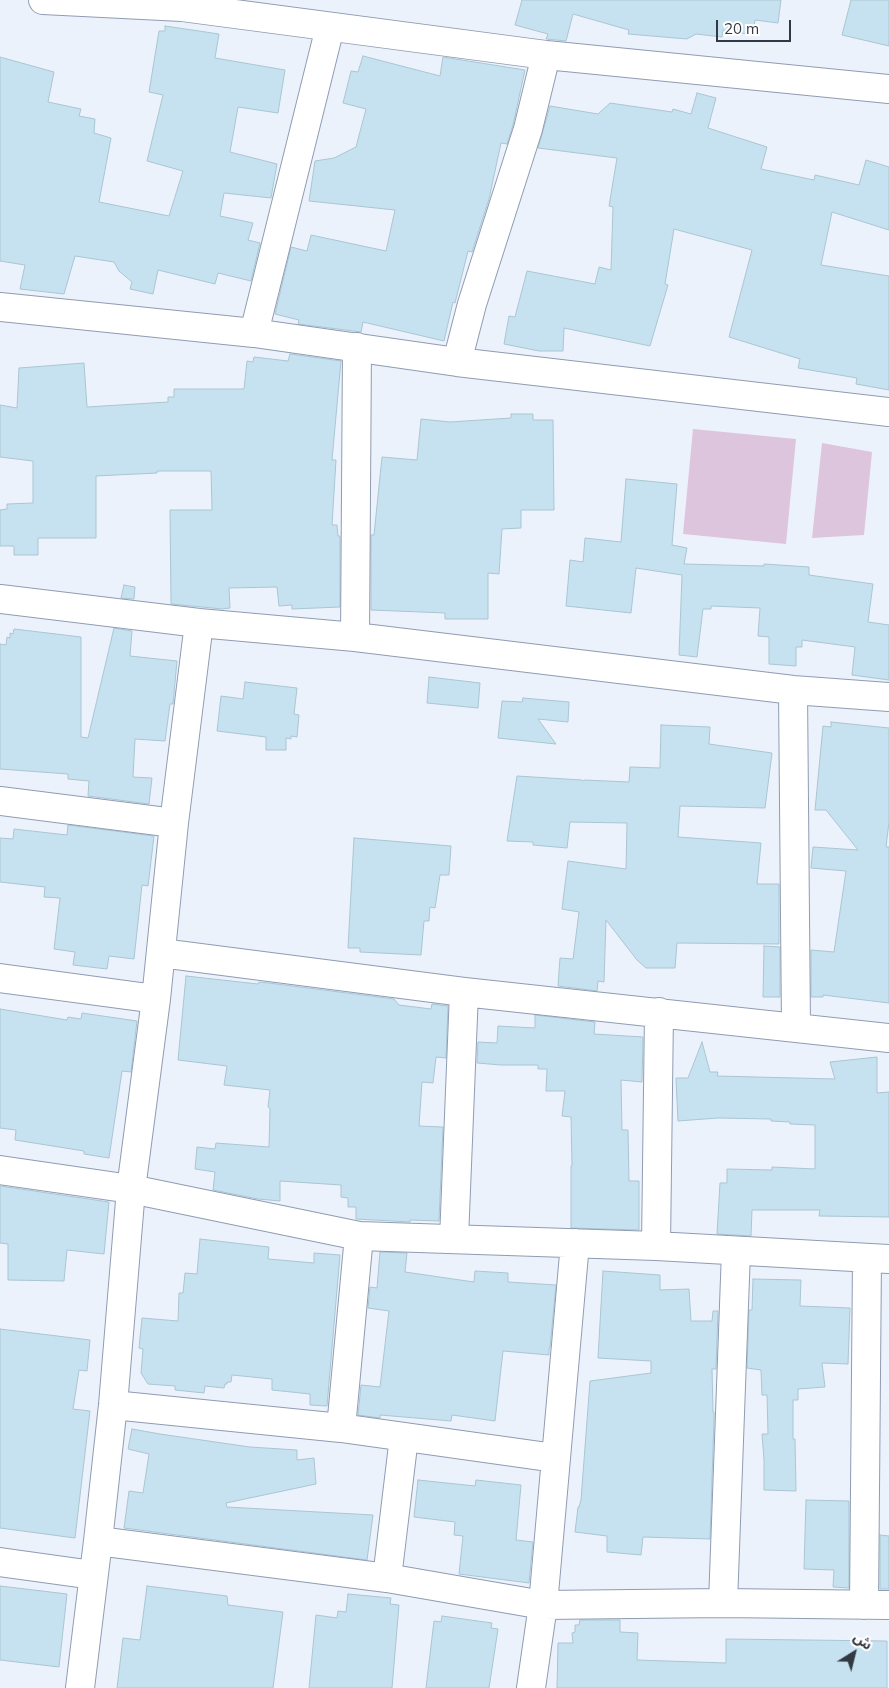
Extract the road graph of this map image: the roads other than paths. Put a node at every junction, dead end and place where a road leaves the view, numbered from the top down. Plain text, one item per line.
1 (42, 0) edge
2 (182, 3) edge
3 (330, 27) junction
4 (546, 54) junction
5 (889, 89) edge
6 (0, 307) edge
7 (254, 333) junction
8 (357, 347) junction
9 (457, 362) junction
10 (889, 412) edge
11 (0, 599) edge
12 (199, 622) junction
13 (355, 637) junction
14 (793, 690) junction
15 (889, 697) edge
16 (0, 801) edge
17 (174, 823) junction
18 (161, 953) junction
19 (0, 978) edge
20 (464, 992) junction
21 (156, 999) junction
22 (659, 1012) junction
23 (796, 1028) junction
24 (889, 1038) edge
25 (0, 1170) edge
26 (131, 1189) junction
27 (359, 1236) junction
28 (454, 1239) junction
29 (575, 1243) junction
30 (656, 1246) junction
31 (736, 1251) junction
32 (878, 1258) edge
33 (113, 1405) junction
34 (341, 1428) junction
35 (404, 1437) junction
36 (555, 1458) junction
37 (98, 1541) junction
38 (0, 1562) edge
39 (93, 1575) junction
40 (387, 1578) junction
41 (723, 1603) junction
42 (877, 1605) edge
43 (543, 1606) junction
44 (80, 1688) edge
45 (531, 1688) edge

1 - 2 street
2 - 3 street
3 - 4 street
3 - 7 street
4 - 5 street
4 - 9 street
6 - 7 street
7 - 8 street
8 - 9 street
8 - 13 street
9 - 10 street
11 - 12 street
12 - 13 street
12 - 17 street
13 - 14 street
14 - 15 street
14 - 23 street
16 - 17 street
17 - 18 street
18 - 20 street
18 - 21 street
19 - 21 street
20 - 22 street
20 - 28 street
21 - 26 street
22 - 23 street
22 - 30 street
23 - 24 street
25 - 26 street
26 - 27 street
26 - 33 street
27 - 28 street
27 - 34 street
28 - 29 street
29 - 30 street
29 - 36 street
30 - 31 street
31 - 32 street
31 - 41 street
32 - 42 street
33 - 34 street
33 - 37 street
34 - 35 street
35 - 36 street
35 - 40 street
36 - 43 street
37 - 39 street
37 - 40 street
38 - 39 street
39 - 44 street
40 - 43 street
41 - 42 street
41 - 43 street
43 - 45 street

